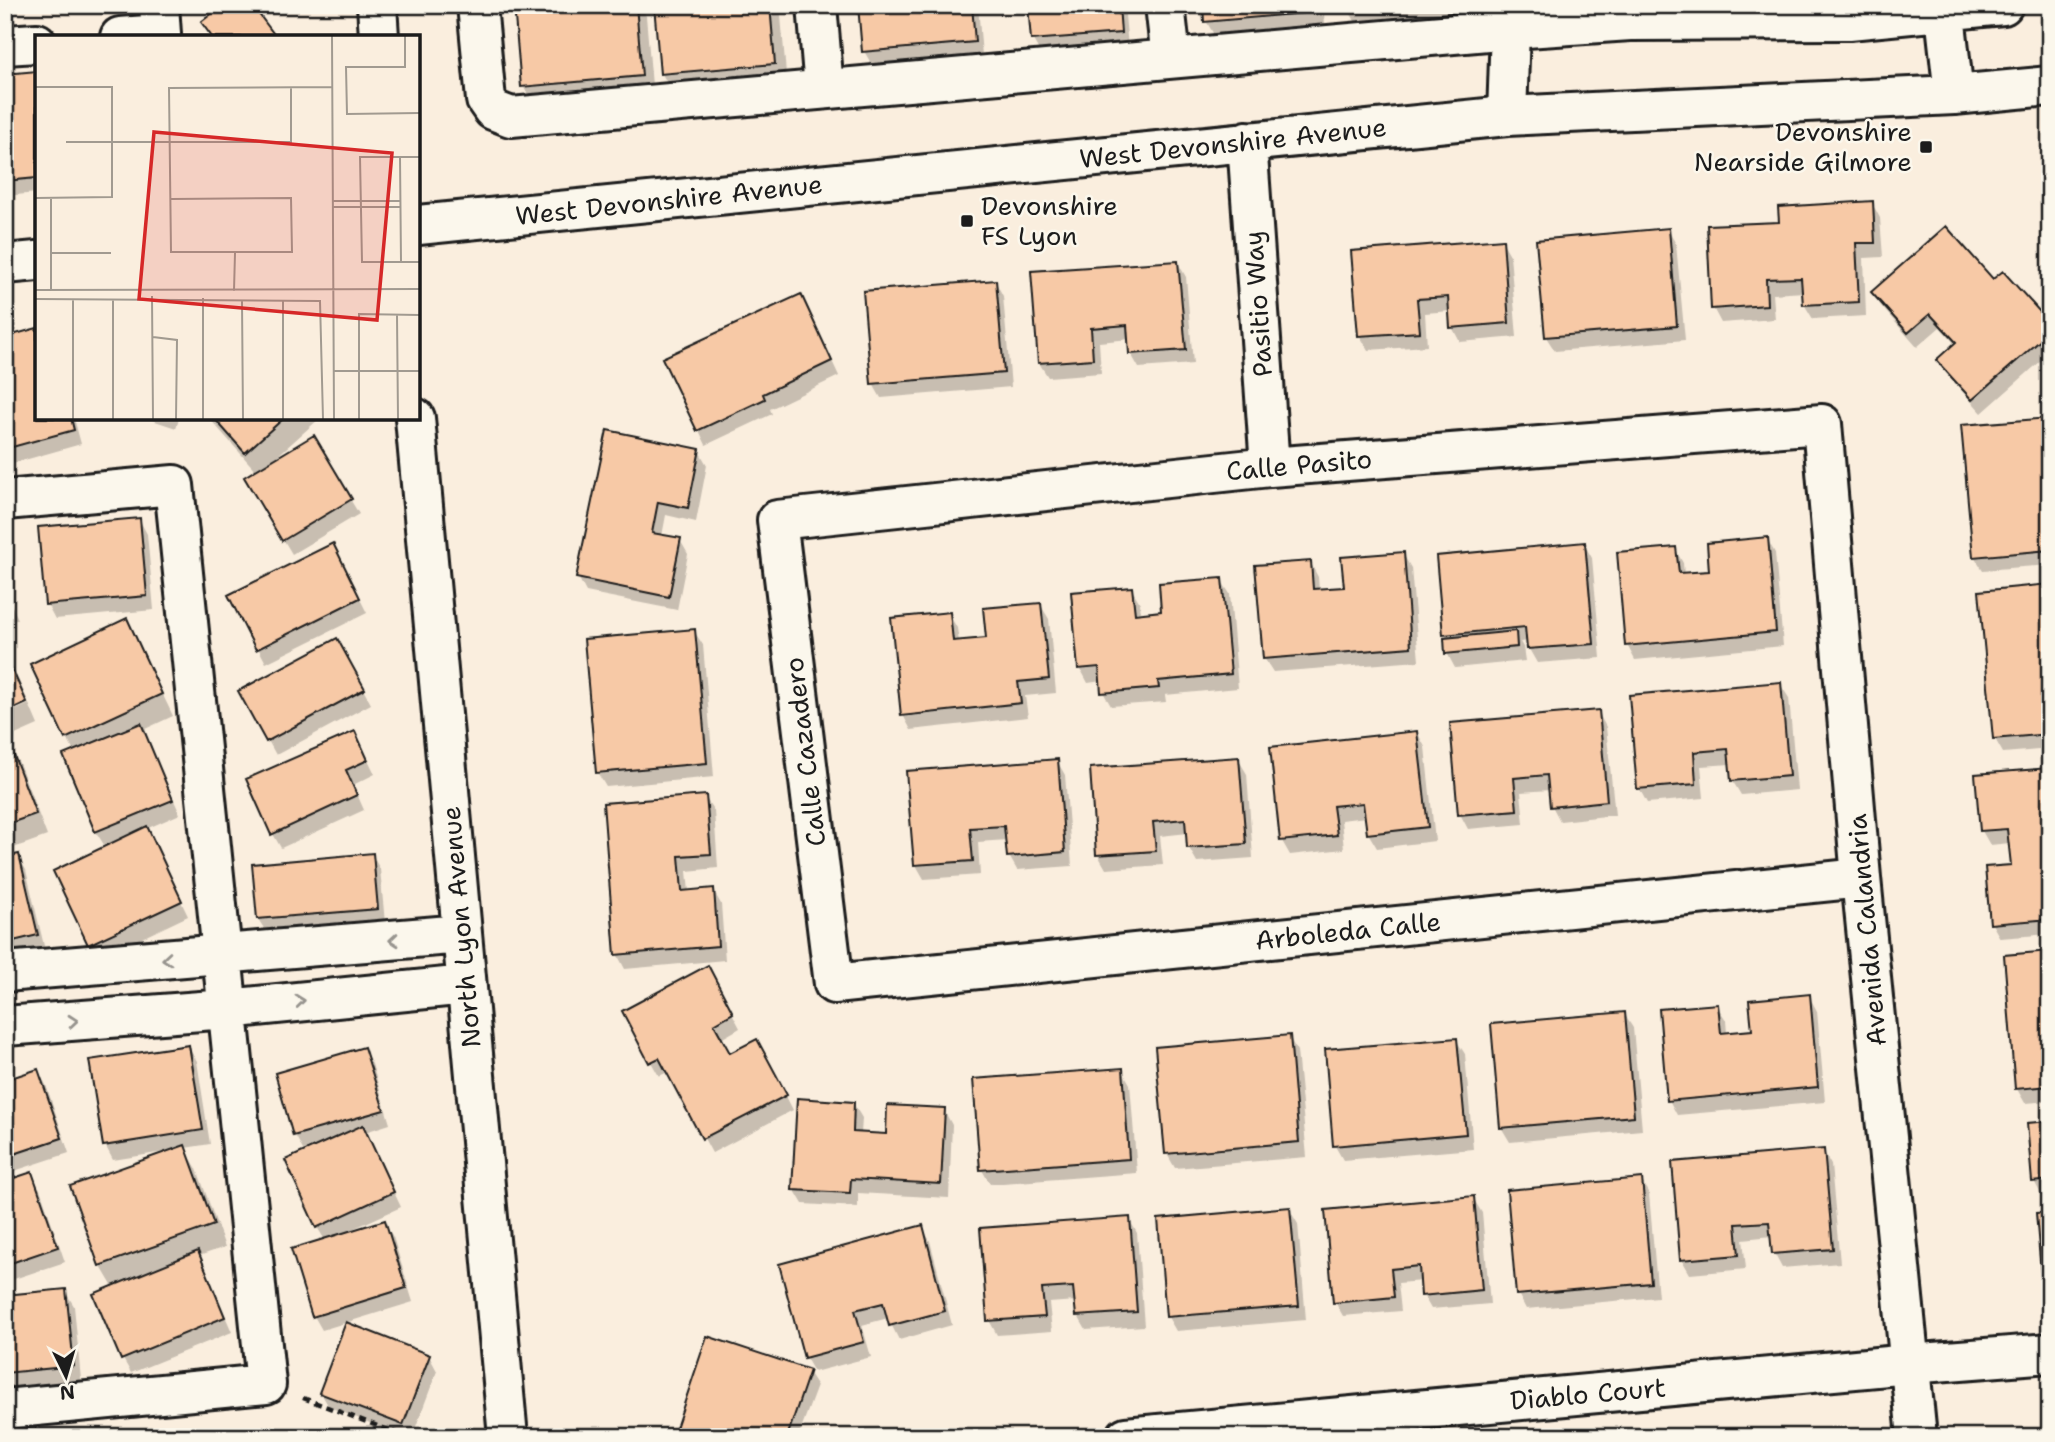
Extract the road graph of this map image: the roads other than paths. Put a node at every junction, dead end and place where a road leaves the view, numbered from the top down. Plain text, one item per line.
1 (159, 5) edge
2 (377, 5) edge
3 (477, 5) edge
4 (817, 5) edge
5 (1165, 5) edge
6 (2003, 5) edge
7 (1944, 8) edge
8 (1509, 17) edge
9 (147, 35) edge
10 (379, 35) edge
11 (35, 43) edge
12 (5, 45) edge
13 (1171, 58) junction
14 (2050, 86) edge
15 (824, 89) junction
16 (1954, 95) junction
17 (1507, 116) junction
18 (1247, 141) junction
19 (420, 225) edge
20 (35, 261) edge
21 (5, 264) edge
22 (415, 420) edge
23 (1822, 424) joint
24 (1270, 467) junction
25 (5, 500) edge
26 (777, 520) joint
27 (1861, 878) junction
28 (462, 934) junction
29 (221, 955) junction
30 (5, 972) edge
31 (834, 984) joint
32 (466, 985) junction
33 (227, 1009) junction
34 (5, 1026) edge
35 (2050, 1353) edge
36 (1909, 1364) junction
37 (5, 1409) edge
38 (508, 1437) edge
39 (1126, 1437) edge
40 (1916, 1437) edge

1 - 9 street
2 - 10 street
3 - 15 street
4 - 15 street
5 - 13 street
6 - 7 street
7 - 8 street
7 - 16 street
8 - 13 street
8 - 17 street
11 - 12 street
13 - 15 street
14 - 16 street, West Devonshire Avenue
16 - 17 street, West Devonshire Avenue
17 - 18 street, West Devonshire Avenue
18 - 19 street, West Devonshire Avenue
18 - 24 street, Pasitio Way
20 - 21 street
22 - 28 street, North Lyon Avenue
23 - 24 street, Calle Pasito
23 - 27 street, Avenida Calandria
24 - 26 street, Calle Pasito
25 - 29 street
26 - 31 street, Calle Cazadero
27 - 31 street, Arboleda Calle
27 - 36 street, Avenida Calandria
28 -> 29 street
28 - 32 street, North Lyon Avenue
29 -> 30 street
29 - 33 street
33 -> 32 street
32 - 38 street, North Lyon Avenue
34 -> 33 street
33 - 37 street
35 - 36 street, Diablo Court
36 - 39 street, Diablo Court
36 - 40 street, Avenida Calandria

